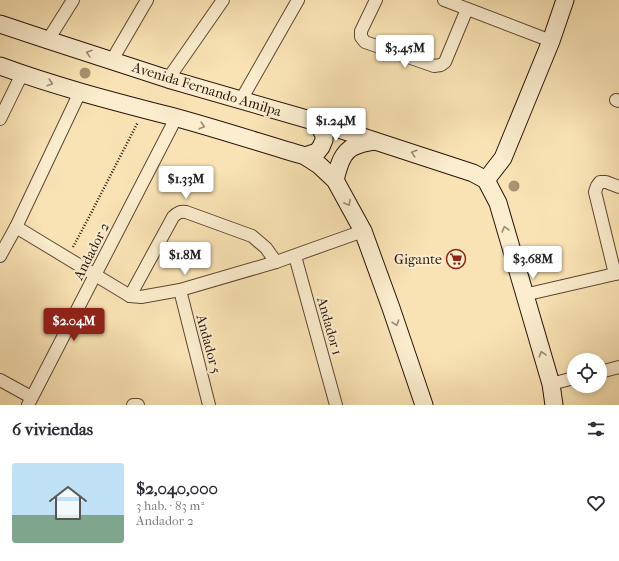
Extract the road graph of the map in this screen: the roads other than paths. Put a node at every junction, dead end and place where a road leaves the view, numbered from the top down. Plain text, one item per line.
1 (73, 0) edge
2 (147, 0) edge
3 (223, 0) edge
4 (298, 0) edge
5 (376, 0) edge
6 (444, 0) edge
7 (565, 0) edge
8 (467, 9) junction
9 (4, 28) edge
10 (48, 40) junction
11 (551, 41) junction
12 (112, 60) junction
13 (0, 66) edge
14 (22, 74) junction
15 (168, 79) junction
16 (80, 92) junction
17 (241, 100) junction
18 (176, 118) junction
19 (0, 119) edge
20 (318, 122) junction
21 (374, 140) junction
22 (305, 156) junction
23 (335, 180) junction
24 (486, 180) junction
25 (619, 187) edge
26 (16, 227) junction
27 (363, 231) junction
28 (0, 256) edge
29 (295, 256) junction
30 (276, 262) junction
31 (617, 273) edge
32 (96, 275) junction
33 (180, 290) junction
34 (524, 295) junction
35 (130, 296) junction
36 (619, 367) edge
37 (607, 370) edge
38 (0, 380) edge
39 (567, 380) edge
40 (551, 384) junction
41 (30, 401) edge
42 (133, 405) edge
43 (138, 405) edge
44 (209, 405) edge
45 (336, 405) edge
46 (424, 405) edge
47 (554, 405) edge

1 - 10 street
2 - 12 street
3 - 15 street
4 - 17 street
5 - 8 street
6 - 8 street
7 - 11 street
8 - 11 street
9 - 10 street, Avenida Fernando Amilpa
12 -> 10 street, Avenida Fernando Amilpa
11 - 24 street
12 - 15 street, Avenida Fernando Amilpa
13 - 14 street
14 -> 16 street
14 - 19 street
15 - 17 street, Avenida Fernando Amilpa
16 - 18 street
16 - 26 street
17 - 20 street, Avenida Fernando Amilpa
18 -> 22 street
18 - 32 street, Andador 2
20 - 21 street, Avenida Fernando Amilpa
20 - 22 street
21 - 23 street
24 -> 21 street, Avenida Fernando Amilpa
22 - 23 street
23 -> 27 street
34 -> 24 street
25 - 31 street
26 - 28 street
26 - 32 street
27 - 29 street
27 -> 46 street
29 - 30 street
29 - 45 street, Andador 1
30 - 33 street
30 - 35 street
31 - 34 street
32 - 35 street
32 - 41 street, Andador 2
33 - 35 street
33 - 44 street, Andador 5
40 -> 34 street
36 - 37 street
38 - 41 street
39 - 40 street
40 - 47 street
42 - 43 street

